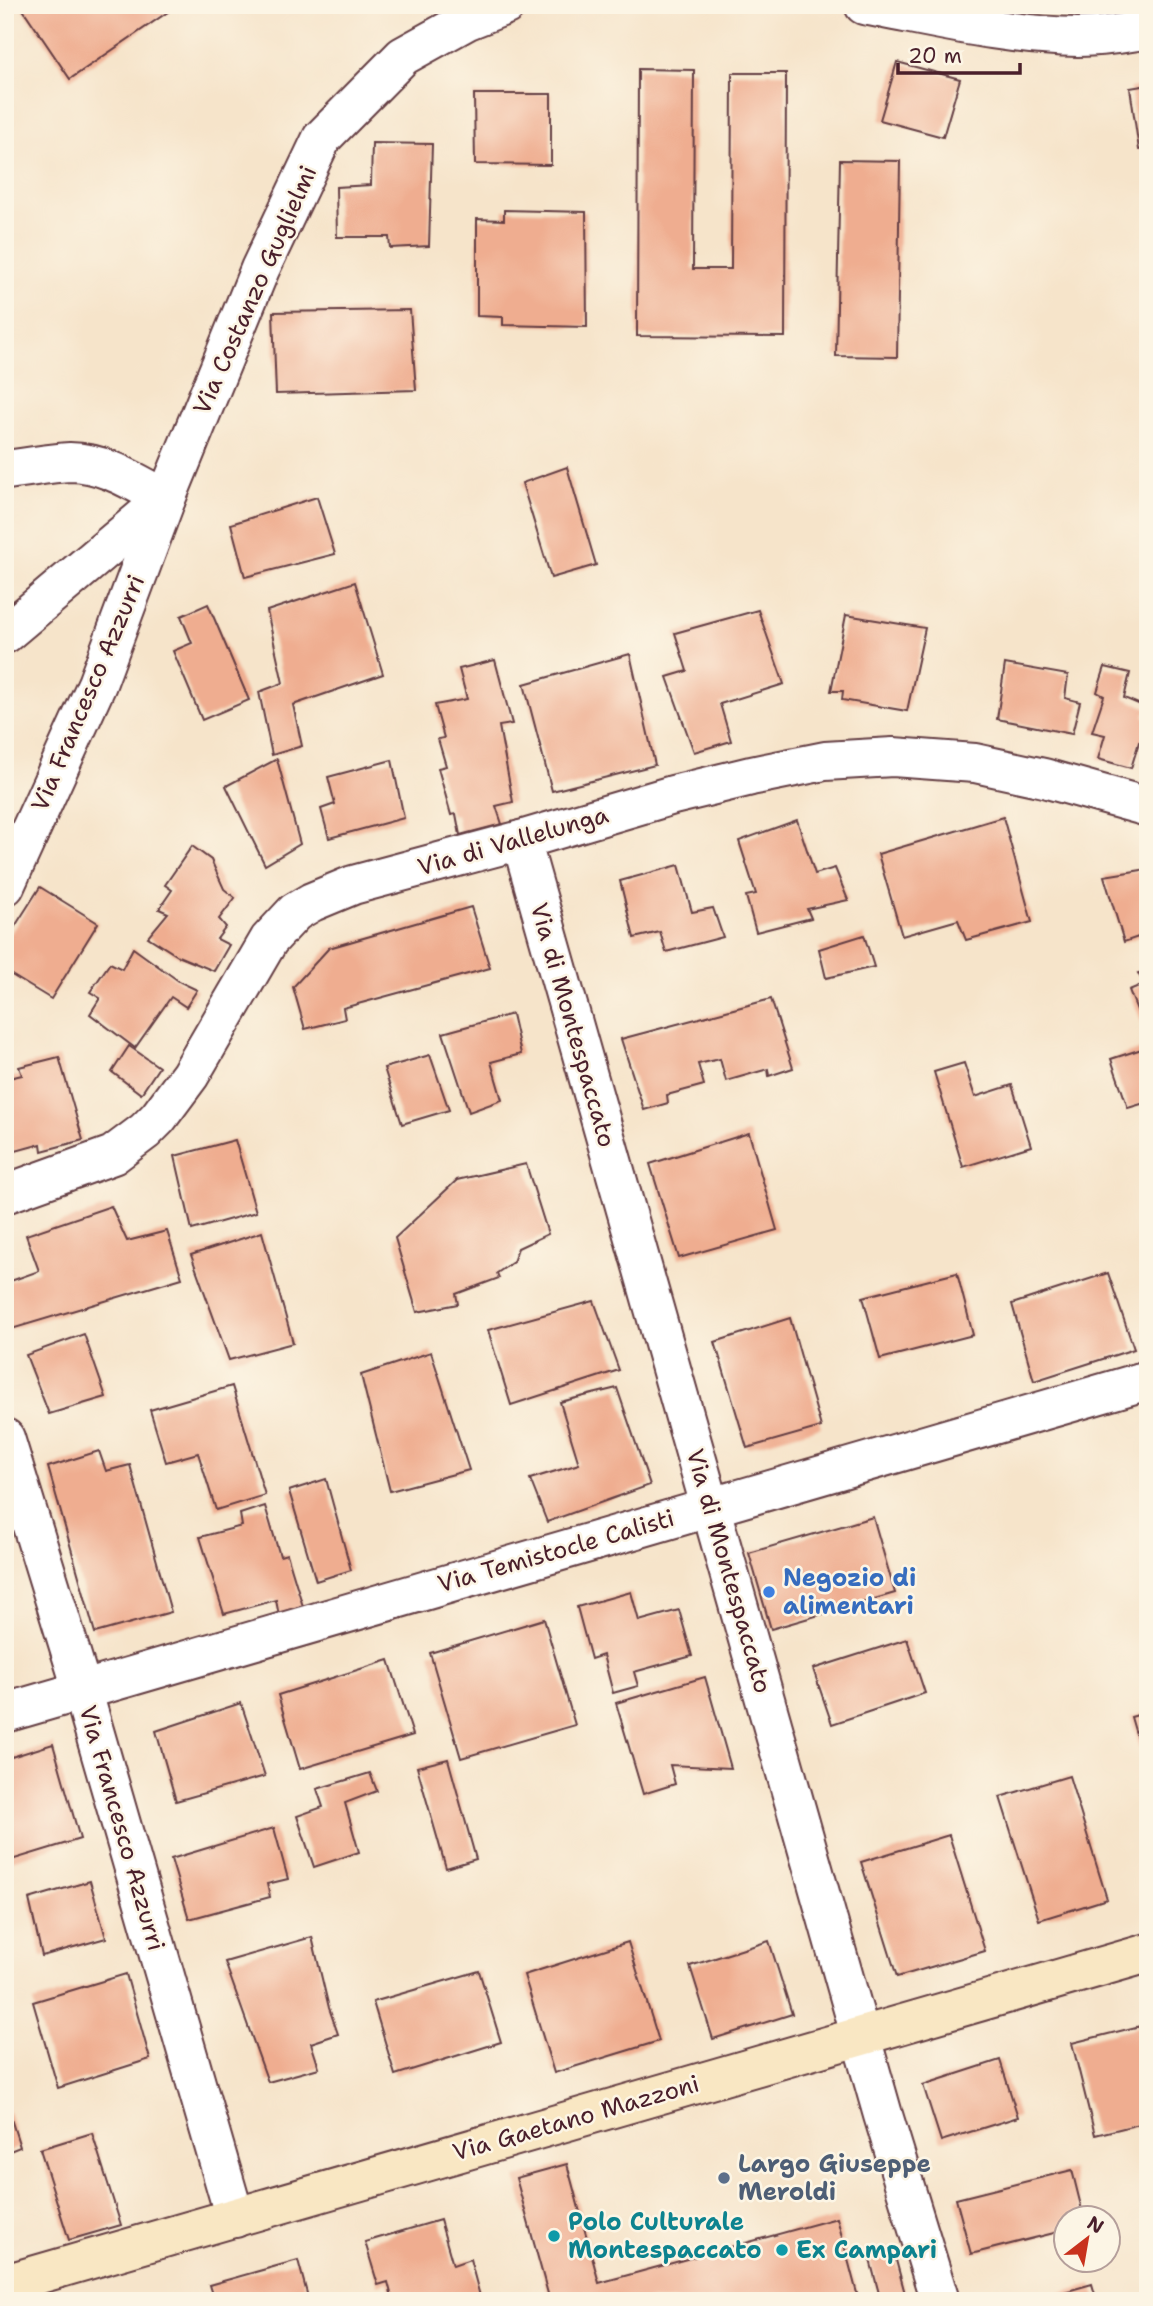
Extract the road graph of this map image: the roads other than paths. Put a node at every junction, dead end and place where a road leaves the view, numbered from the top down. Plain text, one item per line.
1 (506, 5) edge
2 (864, 5) edge
3 (947, 13) edge
4 (1148, 29) edge
5 (5, 470) edge
6 (166, 499) junction
7 (5, 634) edge
8 (1148, 807) edge
9 (521, 840) junction
10 (5, 886) edge
11 (5, 1195) edge
12 (1148, 1380) edge
13 (5, 1438) edge
14 (710, 1506) junction
15 (82, 1689) junction
16 (5, 1713) edge
17 (1148, 1953) edge
18 (860, 2034) junction
19 (235, 2218) junction
20 (5, 2284) edge
21 (940, 2301) edge

1 - 6 street, Via Costanzo Guglielmi
2 - 3 street
3 - 4 street
5 - 6 street
6 - 7 street
6 - 10 street, Via Francesco Azzurri
8 - 9 street, Via di Vallelunga
9 - 11 street, Via di Vallelunga
9 - 14 street, Via di Montespaccato
12 - 14 street, Via Temistocle Calisti
13 - 15 street, Via Francesco Azzurri
14 - 15 street, Via Temistocle Calisti
14 - 18 street, Via di Montespaccato
15 - 16 street, Via Temistocle Calisti
15 - 19 street, Via Francesco Azzurri
17 - 18 street, Via Gaetano Mazzoni
18 - 19 street, Via Gaetano Mazzoni
18 - 21 street, Via di Montespaccato
19 - 20 street, Via Gaetano Mazzoni

